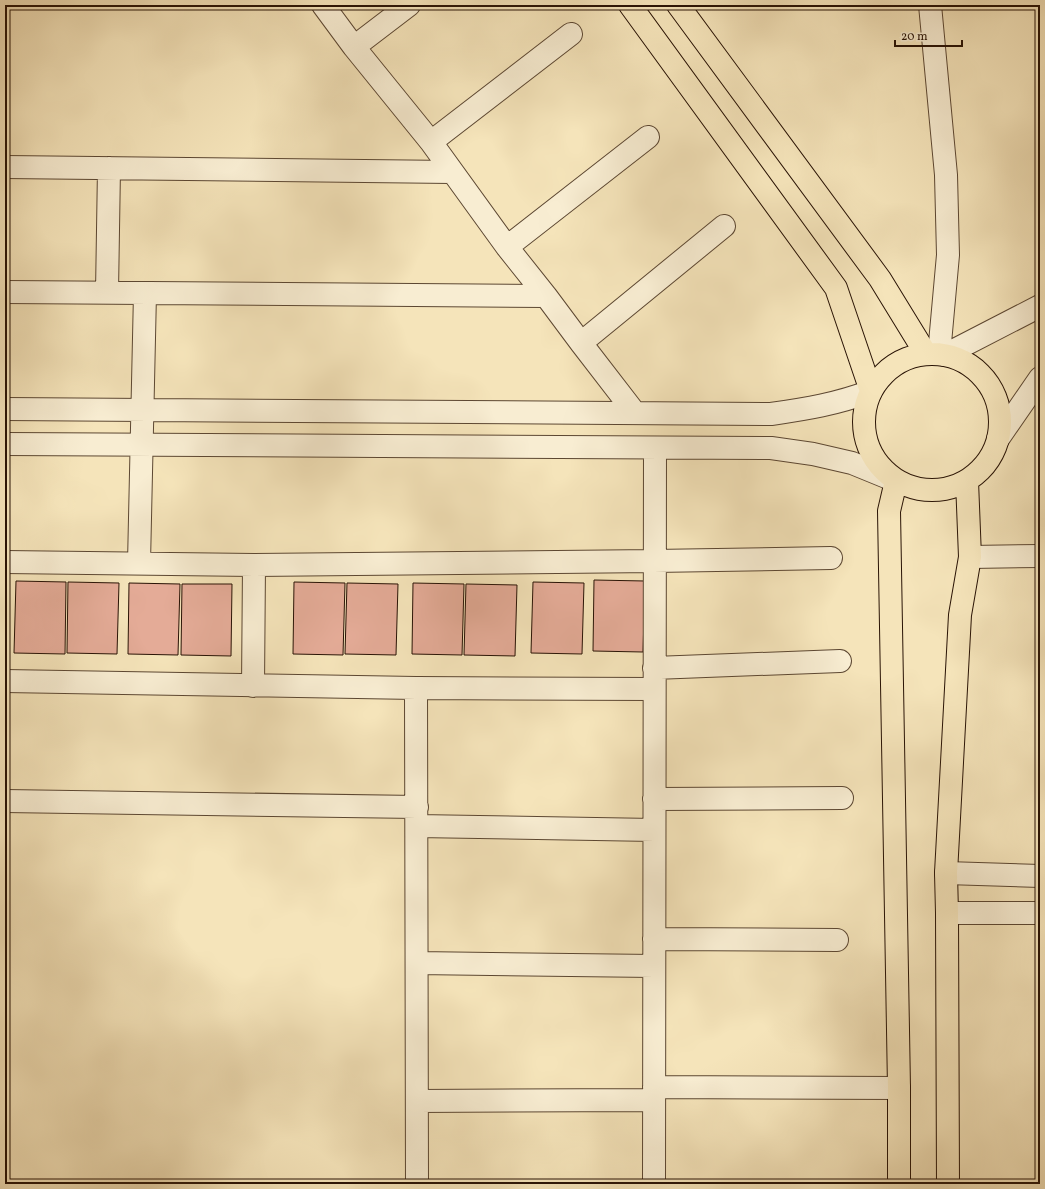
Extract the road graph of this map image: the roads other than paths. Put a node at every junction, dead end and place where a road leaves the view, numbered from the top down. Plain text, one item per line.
1 (323, 5) edge
2 (409, 5) edge
3 (630, 5) edge
4 (678, 5) edge
5 (930, 5) edge
6 (572, 34) dead end
7 (354, 47) junction
8 (648, 138) dead end
9 (431, 142) junction
10 (5, 167) edge
11 (109, 168) junction
12 (452, 172) junction
13 (724, 226) dead end
14 (506, 247) junction
15 (5, 292) edge
16 (107, 292) junction
17 (145, 293) junction
18 (546, 296) junction
19 (1040, 306) edge
20 (581, 344) junction
21 (937, 355) junction
22 (1040, 378) edge
23 (871, 391) junction
24 (5, 409) edge
25 (142, 410) junction
26 (635, 413) junction
27 (998, 439) junction
28 (5, 444) edge
29 (142, 444) junction
30 (655, 448) junction
31 (896, 481) junction
32 (967, 481) junction
33 (1040, 556) edge
34 (970, 557) junction
35 (831, 558) dead end
36 (654, 561) junction
37 (5, 562) edge
38 (139, 563) junction
39 (254, 565) junction
40 (840, 661) dead end
41 (654, 668) junction
42 (5, 681) edge
43 (253, 686) junction
44 (416, 688) junction
45 (654, 689) junction
46 (842, 798) dead end
47 (654, 799) junction
48 (5, 801) edge
49 (417, 816) junction
50 (654, 830) junction
51 (946, 874) junction
52 (1040, 876) edge
53 (947, 913) junction
54 (1040, 913) edge
55 (654, 939) junction
56 (837, 940) dead end
57 (417, 964) junction
58 (654, 966) junction
59 (899, 1088) junction
60 (654, 1094) junction
61 (417, 1101) junction
62 (417, 1184) edge
63 (654, 1184) edge
64 (899, 1184) edge
65 (948, 1184) edge

1 - 7 street
2 - 7 street
3 - 23 main road
4 - 21 main road
5 - 21 street
6 - 9 street
7 - 9 street
8 - 14 street
9 - 12 street
10 - 11 street
11 - 12 street
11 - 16 street
12 - 14 street
13 - 20 street
14 - 18 street
15 - 16 street
16 - 17 street
17 - 18 street
17 - 25 street
18 - 20 street
19 - 21 street
20 - 26 street
21 - 23 main road
21 - 27 main road
22 - 27 street
23 - 26 street
23 - 31 main road
24 - 25 street
25 - 26 street
25 - 29 street
27 - 32 main road
28 - 29 street
29 - 30 street
29 - 38 street
30 - 31 street
30 - 36 street
31 - 32 main road
31 - 59 main road
32 - 34 main road
33 - 34 street
34 - 51 main road
35 - 36 street
36 - 39 street
36 - 41 street
37 - 38 street
38 - 39 street
39 - 43 street
40 - 41 street
41 - 45 street
42 - 43 street
43 - 44 street
44 - 45 street
44 - 49 street
45 - 47 street
46 - 47 street
47 - 50 street
48 - 49 street
49 - 50 street
49 - 57 street
50 - 55 street
51 - 52 street
51 - 53 main road
53 - 54 street
53 - 65 main road
55 - 56 street
55 - 58 street
57 - 58 street
57 - 61 street
58 - 60 street
59 - 60 street
59 - 64 main road
60 - 61 street
60 - 63 street
61 - 62 street

